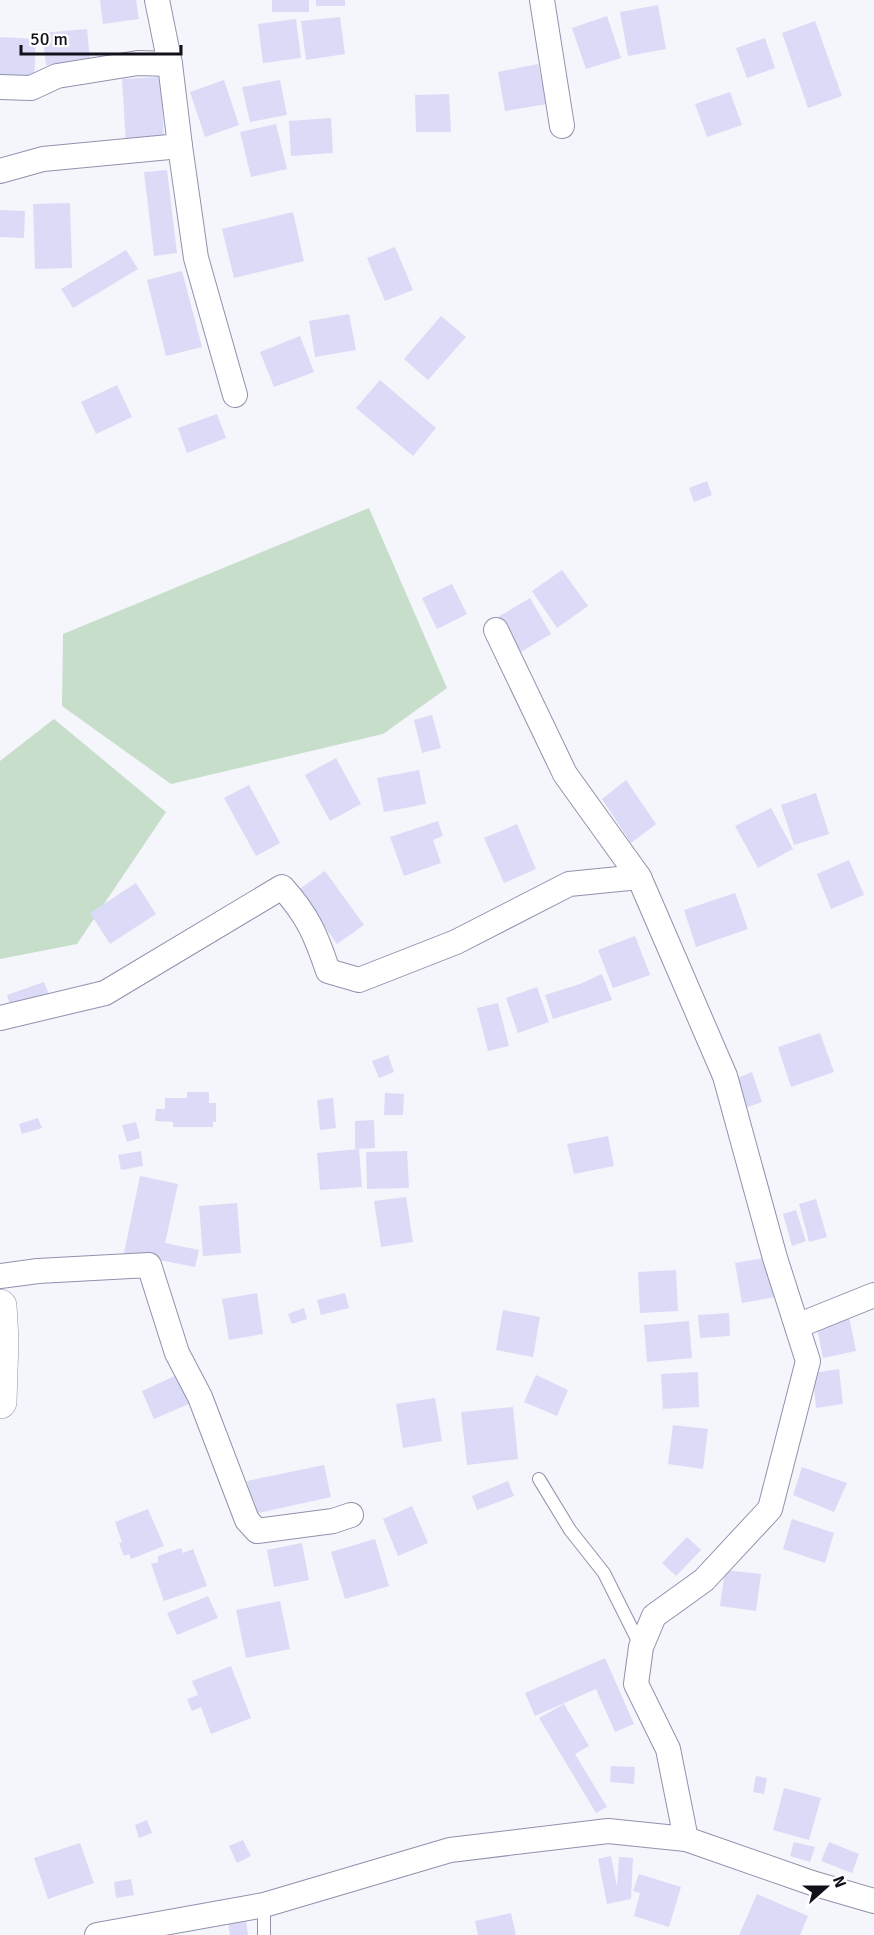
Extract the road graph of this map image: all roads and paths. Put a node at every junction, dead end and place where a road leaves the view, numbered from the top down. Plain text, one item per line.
1 (157, 0) edge
2 (542, 0) edge
3 (170, 64) junction
4 (0, 87) edge
5 (562, 126) dead end
6 (180, 146) junction
7 (0, 171) edge
8 (234, 395) dead end
9 (496, 630) dead end
10 (639, 878) junction
11 (0, 1018) edge
12 (0, 1276) edge
13 (874, 1295) edge
14 (0, 1306) edge
15 (797, 1326) junction
16 (0, 1402) edge
17 (539, 1479) dead end
18 (351, 1515) dead end
19 (640, 1647) junction
20 (686, 1839) junction
21 (874, 1900) edge
22 (264, 1905) junction
23 (97, 1935) edge
24 (264, 1935) edge

1 - 3 street
2 - 5 street
3 - 4 street
3 - 6 street
6 - 7 street
6 - 8 street
9 - 10 street
10 - 11 street
10 - 15 street
12 - 18 street
13 - 15 street
14 - 16 main road
15 - 19 street
17 - 19 lane
19 - 20 street
20 - 21 street
20 - 22 street
22 - 23 street
22 - 24 lane

